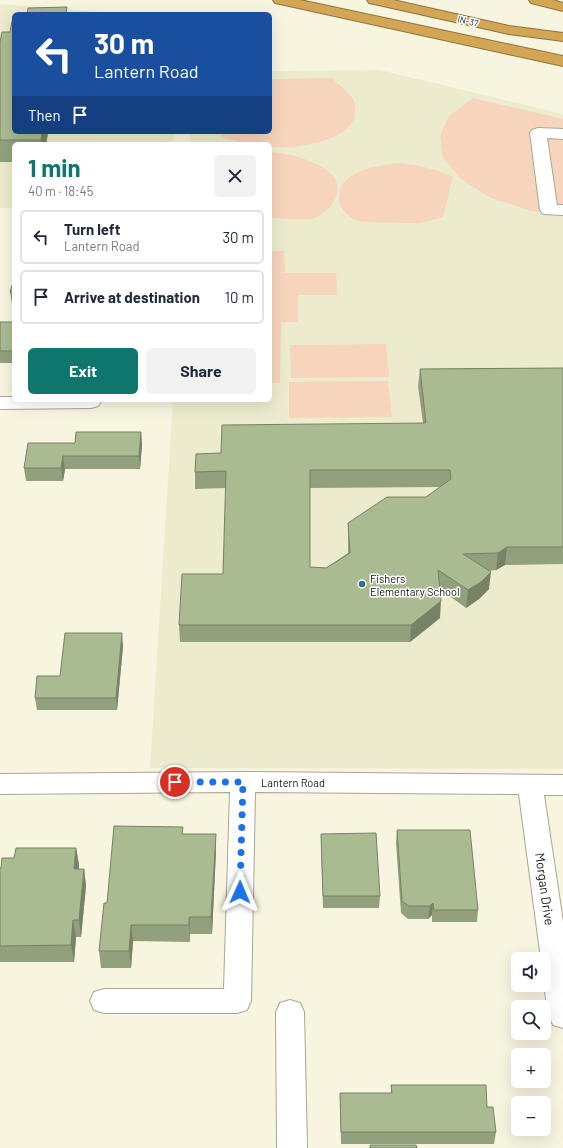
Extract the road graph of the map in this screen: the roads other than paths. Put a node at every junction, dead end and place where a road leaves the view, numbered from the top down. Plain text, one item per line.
1 (280, 0) edge
2 (374, 0) edge
3 (426, 0) edge
4 (536, 0) edge
5 (563, 7) edge
6 (563, 33) edge
7 (563, 37) edge
8 (563, 61) edge
9 (563, 134) edge
10 (563, 210) edge
11 (91, 402) dead end
12 (0, 403) edge
13 (243, 782) junction
14 (0, 784) edge
15 (530, 784) junction
16 (563, 785) edge
17 (104, 1000) dead end
18 (290, 1012) dead end
19 (563, 1016) edge
20 (292, 1148) edge

1 - 8 highway
2 - 7 highway, IN-37
3 - 6 highway
4 - 5 highway
9 - 10 street
11 - 12 street
13 - 14 street, Lantern Road
13 - 15 street, Lantern Road
13 - 17 street
15 - 16 street, Lantern Road
15 - 19 street, Morgan Drive
18 - 20 street

